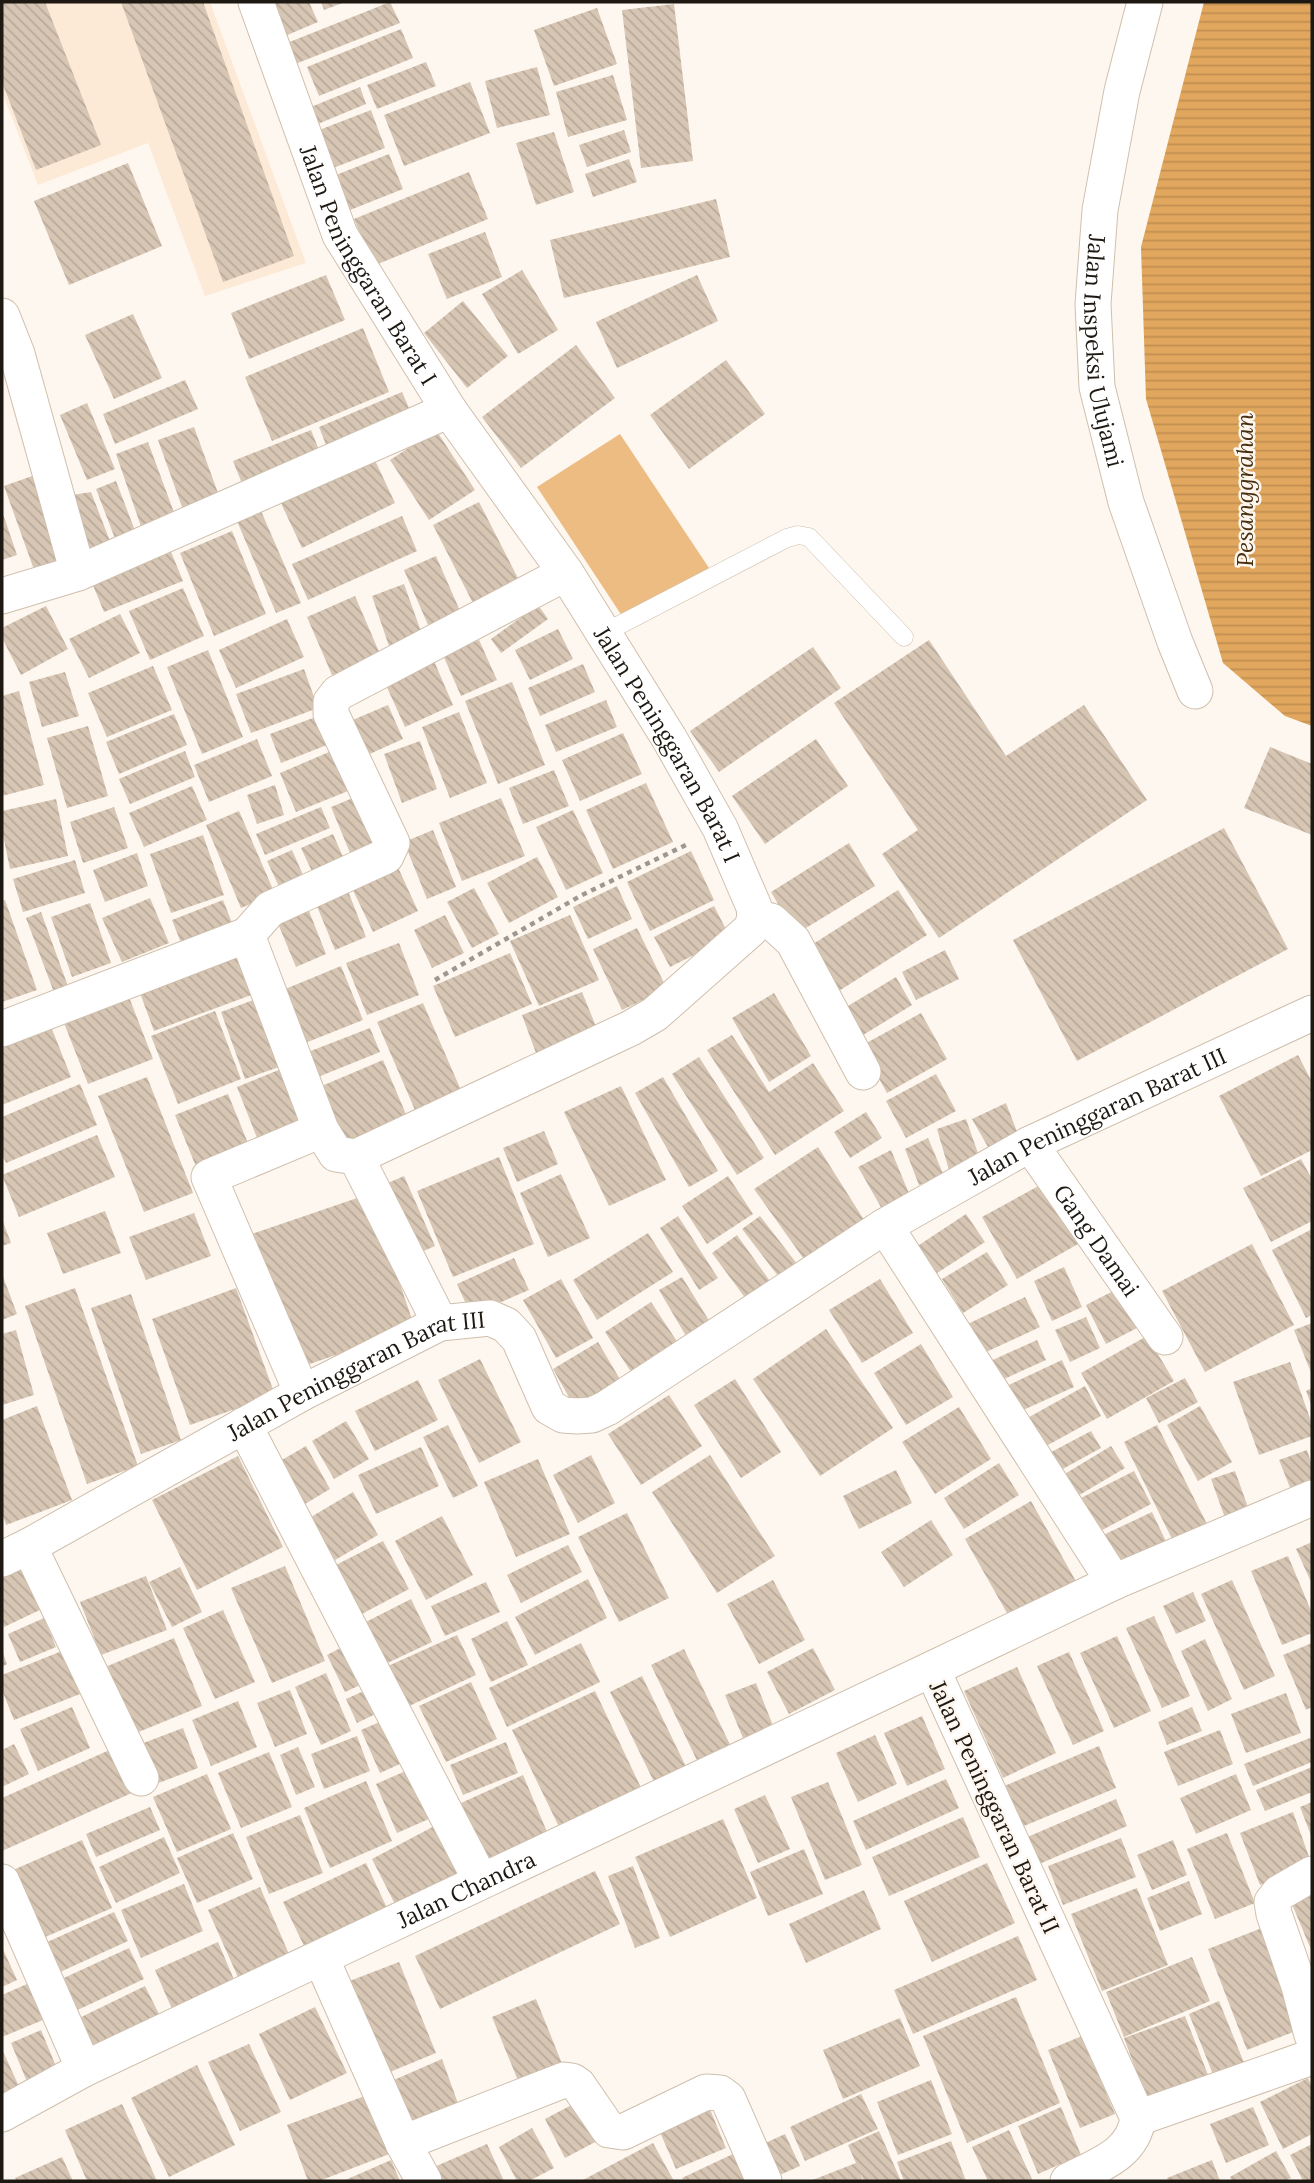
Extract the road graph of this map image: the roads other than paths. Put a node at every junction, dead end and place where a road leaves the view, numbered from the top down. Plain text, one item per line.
1 (256, 2) edge
2 (1145, 2) edge
3 (2, 316) edge
4 (449, 410) junction
5 (78, 573) junction
6 (566, 573) junction
7 (2, 596) edge
8 (604, 633) junction
9 (904, 637) dead end
10 (1195, 691) dead end
11 (755, 918) junction
12 (247, 935) junction
13 (1312, 1013) edge
14 (2, 1029) edge
15 (863, 1072) dead end
16 (321, 1130) junction
17 (1030, 1143) junction
18 (356, 1157) junction
19 (885, 1226) junction
20 (440, 1323) junction
21 (1166, 1337) dead end
22 (302, 1392) junction
23 (244, 1425) junction
24 (1312, 1498) edge
25 (15, 1552) edge
26 (1114, 1582) junction
27 (932, 1670) junction
28 (141, 1779) dead end
29 (1312, 1874) edge
30 (481, 1881) junction
31 (2, 1882) edge
32 (320, 1958) junction
33 (1307, 1995) edge
34 (1312, 2035) edge
35 (1312, 2057) edge
36 (84, 2069) junction
37 (2, 2114) edge
38 (1138, 2118) junction
39 (402, 2144) junction
40 (424, 2181) edge
41 (764, 2181) edge
42 (1068, 2181) edge

1 - 4 street, Jalan Peninggaran Barat I
2 - 10 street, Jalan Inspeksi Ulujami
3 - 5 street
4 - 5 street
4 - 6 street, Jalan Peninggaran Barat I
5 - 7 street
6 - 8 street, Jalan Peninggaran Barat I
6 - 12 street
8 - 9 lane
8 - 11 street, Jalan Peninggaran Barat I
11 - 15 street
11 - 18 street
12 - 14 street
12 - 16 street
13 - 17 street, Jalan Peninggaran Barat III
16 - 18 street
16 - 22 street
17 - 19 street, Jalan Peninggaran Barat III
17 - 21 street, Gang Damai
18 - 20 street
19 - 20 street, Jalan Peninggaran Barat III
19 - 26 street
20 - 22 street, Jalan Peninggaran Barat III
22 - 23 street, Jalan Peninggaran Barat III
23 - 25 street, Jalan Peninggaran Barat III
23 - 30 street
24 - 26 street, Jalan Peninggaran Barat II
25 - 28 street
26 - 27 street, Jalan Peninggaran Barat II
27 - 30 street, Jalan Chandra
27 - 38 street, Jalan Peninggaran Barat II
29 - 33 street
30 - 32 street, Jalan Chandra
31 - 36 street
32 - 36 street, Jalan Chandra
32 - 39 street
33 - 34 street
35 - 38 street
36 - 37 street, Jalan Chandra
38 - 42 street
39 - 40 street
39 - 41 street

